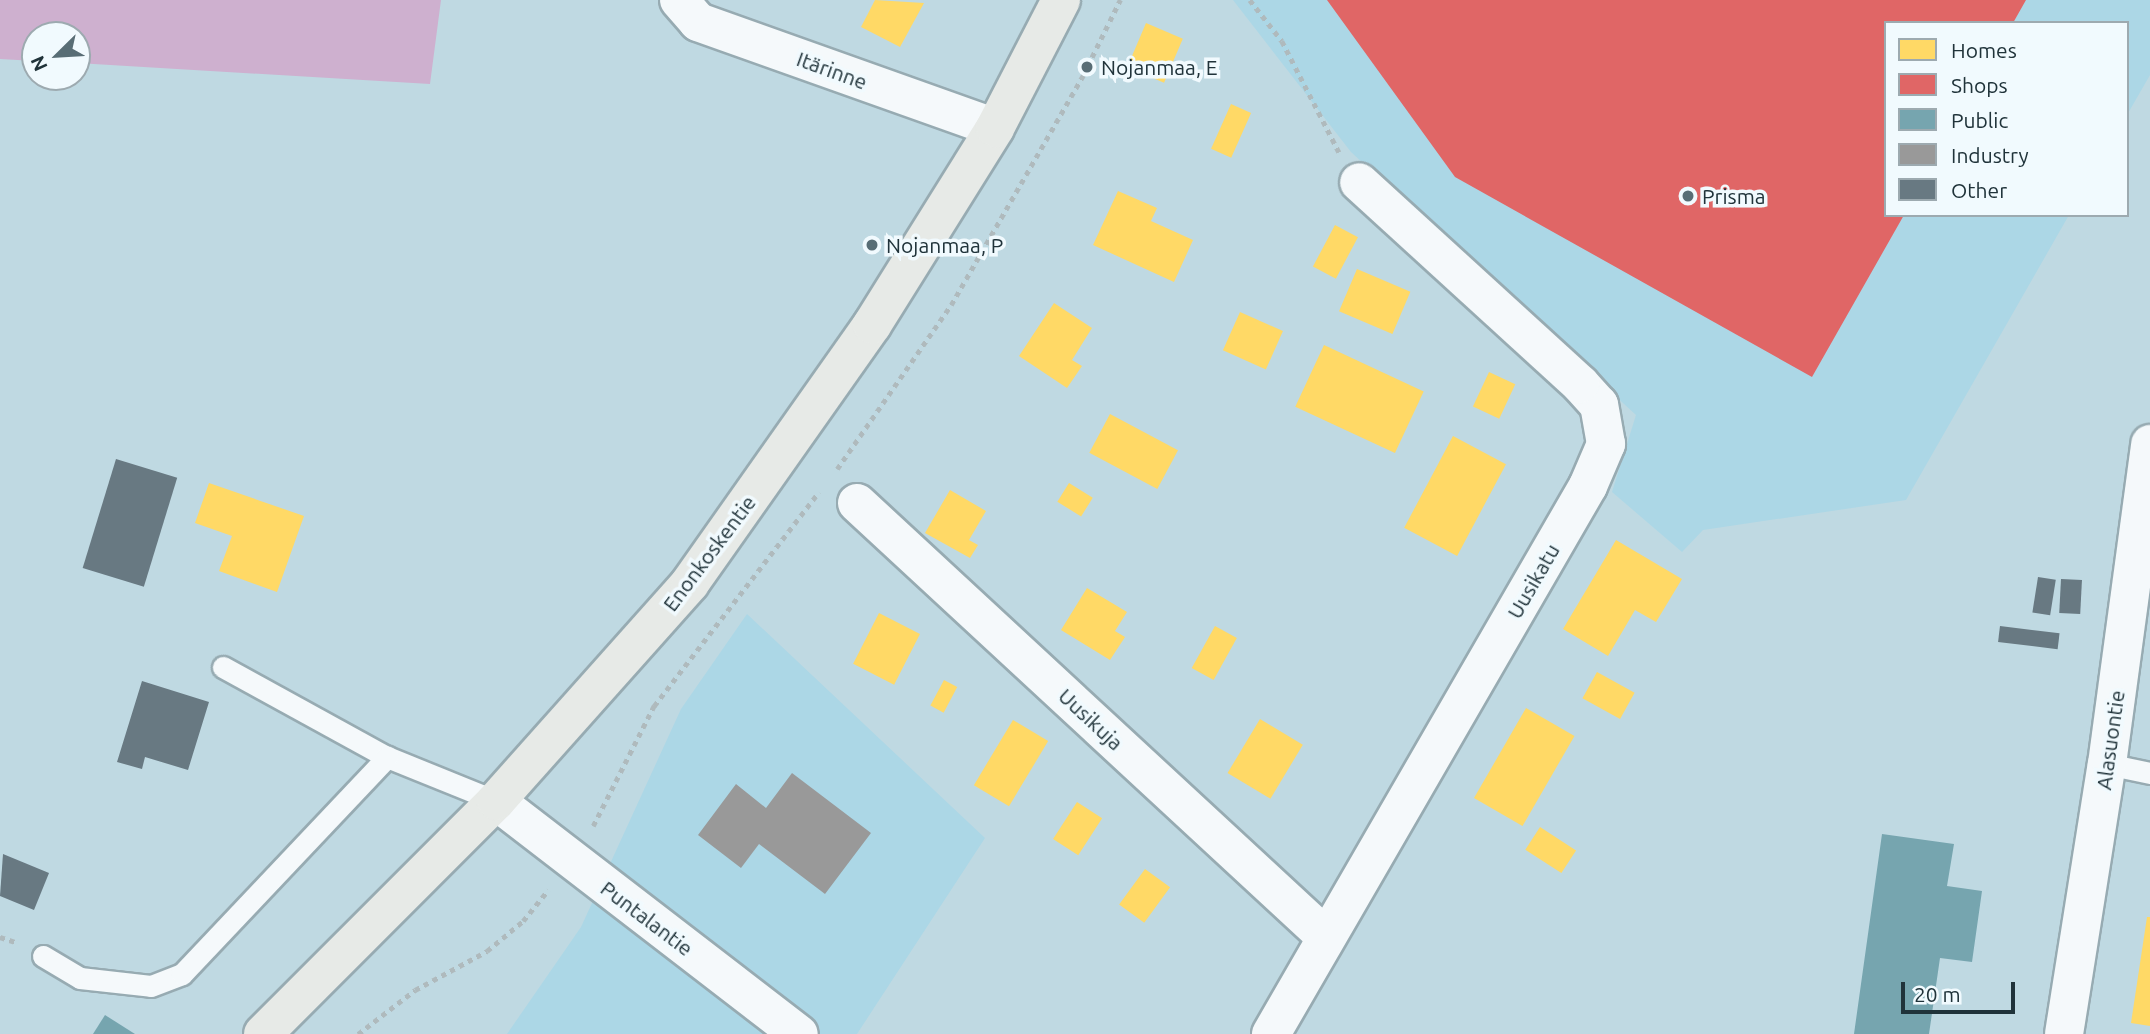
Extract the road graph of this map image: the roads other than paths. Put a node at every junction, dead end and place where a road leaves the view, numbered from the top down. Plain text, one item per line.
1 (679, 0) edge
2 (1060, 0) edge
3 (995, 128) junction
4 (1359, 182) road end
5 (2150, 444) edge
6 (842, 492) road end
7 (223, 667) dead end
8 (387, 757) junction
9 (2107, 764) junction
10 (2150, 773) edge
11 (496, 801) junction
12 (1325, 936) junction
13 (43, 956) dead end
14 (263, 1034) edge
15 (799, 1034) edge
16 (1271, 1034) edge
17 (2064, 1034) edge

1 - 3 street, Itärinne
2 - 3 main road, Enonkoskentie
3 - 11 main road, Enonkoskentie
4 - 12 street, Uusikatu
5 - 9 street, Alasuontie
6 - 12 street, Uusikuja
7 - 8 lane
8 - 11 lane
8 - 13 lane
9 - 10 lane
9 - 17 street, Alasuontie
11 - 14 main road, Enonkoskentie
11 - 15 street, Puntalantie
12 - 16 street, Uusikatu

